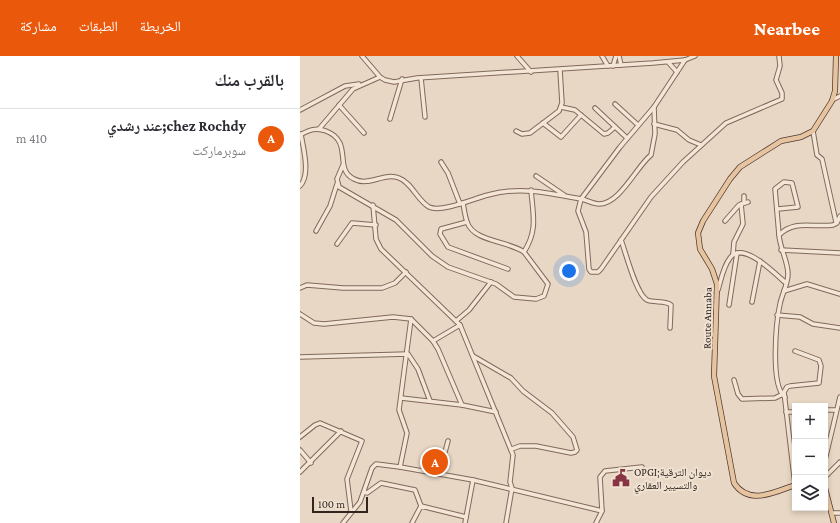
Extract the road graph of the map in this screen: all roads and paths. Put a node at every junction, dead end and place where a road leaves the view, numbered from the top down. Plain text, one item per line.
1 (362, 56) edge
2 (517, 56) edge
3 (602, 56) edge
4 (616, 56) edge
5 (619, 56) edge
6 (696, 56) edge
7 (779, 56) edge
8 (836, 56) edge
9 (685, 60) junction
10 (668, 62) junction
11 (621, 65) junction
12 (608, 66) junction
13 (613, 66) junction
14 (560, 70) junction
15 (531, 72) junction
16 (677, 72) junction
17 (380, 77) junction
18 (421, 78) junction
19 (402, 79) junction
20 (362, 83) junction
21 (840, 96) edge
22 (832, 101) junction
23 (339, 104) junction
24 (615, 104) dead end
25 (561, 107) junction
26 (654, 107) junction
27 (595, 108) dead end
28 (300, 110) edge
29 (581, 115) junction
30 (425, 117) dead end
31 (390, 119) dead end
32 (543, 123) junction
33 (654, 124) junction
34 (638, 125) junction
35 (615, 127) junction
36 (319, 129) junction
37 (813, 130) junction
38 (516, 131) dead end
39 (364, 133) dead end
40 (301, 135) edge
41 (627, 138) junction
42 (701, 145) junction
43 (441, 162) dead end
44 (343, 165) junction
45 (536, 176) dead end
46 (338, 184) junction
47 (300, 186) edge
48 (531, 190) junction
49 (564, 196) junction
50 (744, 196) dead end
51 (581, 199) junction
52 (461, 203) junction
53 (744, 203) junction
54 (372, 205) junction
55 (778, 209) junction
56 (840, 216) edge
57 (725, 221) dead end
58 (467, 222) junction
59 (836, 223) junction
60 (376, 225) junction
61 (316, 230) dead end
62 (779, 235) junction
63 (621, 240) junction
64 (337, 244) dead end
65 (781, 250) junction
66 (524, 252) junction
67 (840, 253) edge
68 (735, 254) junction
69 (760, 261) junction
70 (508, 269) dead end
71 (406, 272) junction
72 (492, 282) junction
73 (786, 283) junction
74 (300, 288) edge
75 (718, 291) junction
76 (784, 291) junction
77 (840, 294) edge
78 (752, 302) dead end
79 (729, 305) dead end
80 (300, 314) edge
81 (778, 315) junction
82 (412, 320) junction
83 (456, 321) junction
84 (460, 325) junction
85 (670, 328) dead end
86 (840, 328) edge
87 (433, 341) junction
88 (795, 350) dead end
89 (408, 354) junction
90 (473, 356) junction
91 (300, 358) edge
92 (734, 380) dead end
93 (783, 396) junction
94 (840, 397) edge
95 (401, 398) junction
96 (430, 401) junction
97 (462, 405) junction
98 (828, 410) edge
99 (836, 410) junction
100 (496, 412) junction
101 (786, 412) junction
102 (792, 412) edge
103 (341, 431) junction
104 (300, 438) edge
105 (448, 441) dead end
106 (828, 446) edge
107 (512, 449) junction
108 (300, 450) edge
109 (840, 462) edge
110 (311, 463) junction
111 (400, 467) junction
112 (642, 467) dead end
113 (300, 472) edge
114 (439, 474) junction
115 (794, 475) edge
116 (827, 475) edge
117 (473, 480) junction
118 (792, 486) edge
119 (512, 488) junction
120 (364, 492) junction
121 (828, 499) edge
122 (421, 506) junction
123 (351, 511) junction
124 (602, 511) junction
125 (832, 513) junction
126 (840, 513) edge
127 (466, 517) junction
128 (343, 523) edge
129 (412, 523) edge
130 (465, 523) edge
131 (506, 523) edge
132 (596, 523) edge
133 (834, 523) edge

1 - 17 street
2 - 15 street
3 - 12 street
4 - 13 street
5 - 11 street
6 - 9 street
7 - 42 street
8 - 22 main road
9 - 10 street
9 - 16 street
10 - 11 street
10 - 16 street
11 - 13 street
12 - 13 street
12 - 14 street
14 - 15 street
14 - 25 street
15 - 18 street
16 - 26 street
17 - 19 street
17 - 20 street
18 - 19 street
18 - 30 street
19 - 31 street
20 - 23 street
20 - 28 street
21 - 22 street
22 - 37 main road
23 - 36 street
23 - 39 street
24 - 34 street
25 - 29 street
25 - 32 street
26 - 33 street
26 - 34 street
27 - 35 street
29 - 32 street
29 - 35 street
32 - 38 street
33 - 42 street
33 - 51 street
34 - 41 street
35 - 41 street
36 - 40 street
36 - 44 street
37 - 59 street
37 - 75 main road, Route Annaba
40 - 47 street
41 - 51 street
42 - 63 street
43 - 52 street
44 - 46 street
44 - 52 street
45 - 49 street
46 - 54 street
46 - 61 street
48 - 49 street
48 - 52 street
48 - 66 street
49 - 51 street
50 - 53 street
51 - 63 street
52 - 58 street
53 - 57 street
53 - 68 street
54 - 60 street
54 - 72 street
55 - 55 street
55 - 62 street
56 - 59 street
58 - 66 street
58 - 70 street
59 - 62 street
60 - 64 street
60 - 71 street
62 - 65 street
63 - 85 street
65 - 67 street
65 - 73 street
66 - 72 street
68 - 69 street
68 - 75 street
68 - 79 street
69 - 73 street
69 - 78 street
71 - 74 street
71 - 83 street
72 - 83 street
73 - 76 street
75 - 118 main road, Route Annaba
76 - 77 street
76 - 81 street
80 - 82 street
81 - 86 street
81 - 93 street
82 - 87 street
82 - 89 street
83 - 84 street
84 - 87 street
84 - 90 street
87 - 97 street
88 - 93 street
89 - 91 street
89 - 95 street
89 - 96 street
90 - 100 street
90 - 107 street
92 - 93 street
93 - 101 street
94 - 99 street
95 - 96 street
95 - 111 street
96 - 97 street
97 - 100 street
98 - 99 street
99 - 106 street
100 - 107 street
101 - 102 street
101 - 115 street
103 - 104 street
103 - 110 street
103 - 123 street
105 - 114 street
107 - 119 street
108 - 110 street
109 - 116 street
110 - 113 street
111 - 114 street
111 - 120 street
112 - 124 street
114 - 117 street
117 - 119 street
117 - 127 street
119 - 124 street
119 - 131 street
120 - 122 street
120 - 123 street
121 - 125 main road
122 - 127 street
122 - 129 street
123 - 128 street
124 - 132 street
125 - 126 street
125 - 133 main road
127 - 130 street

